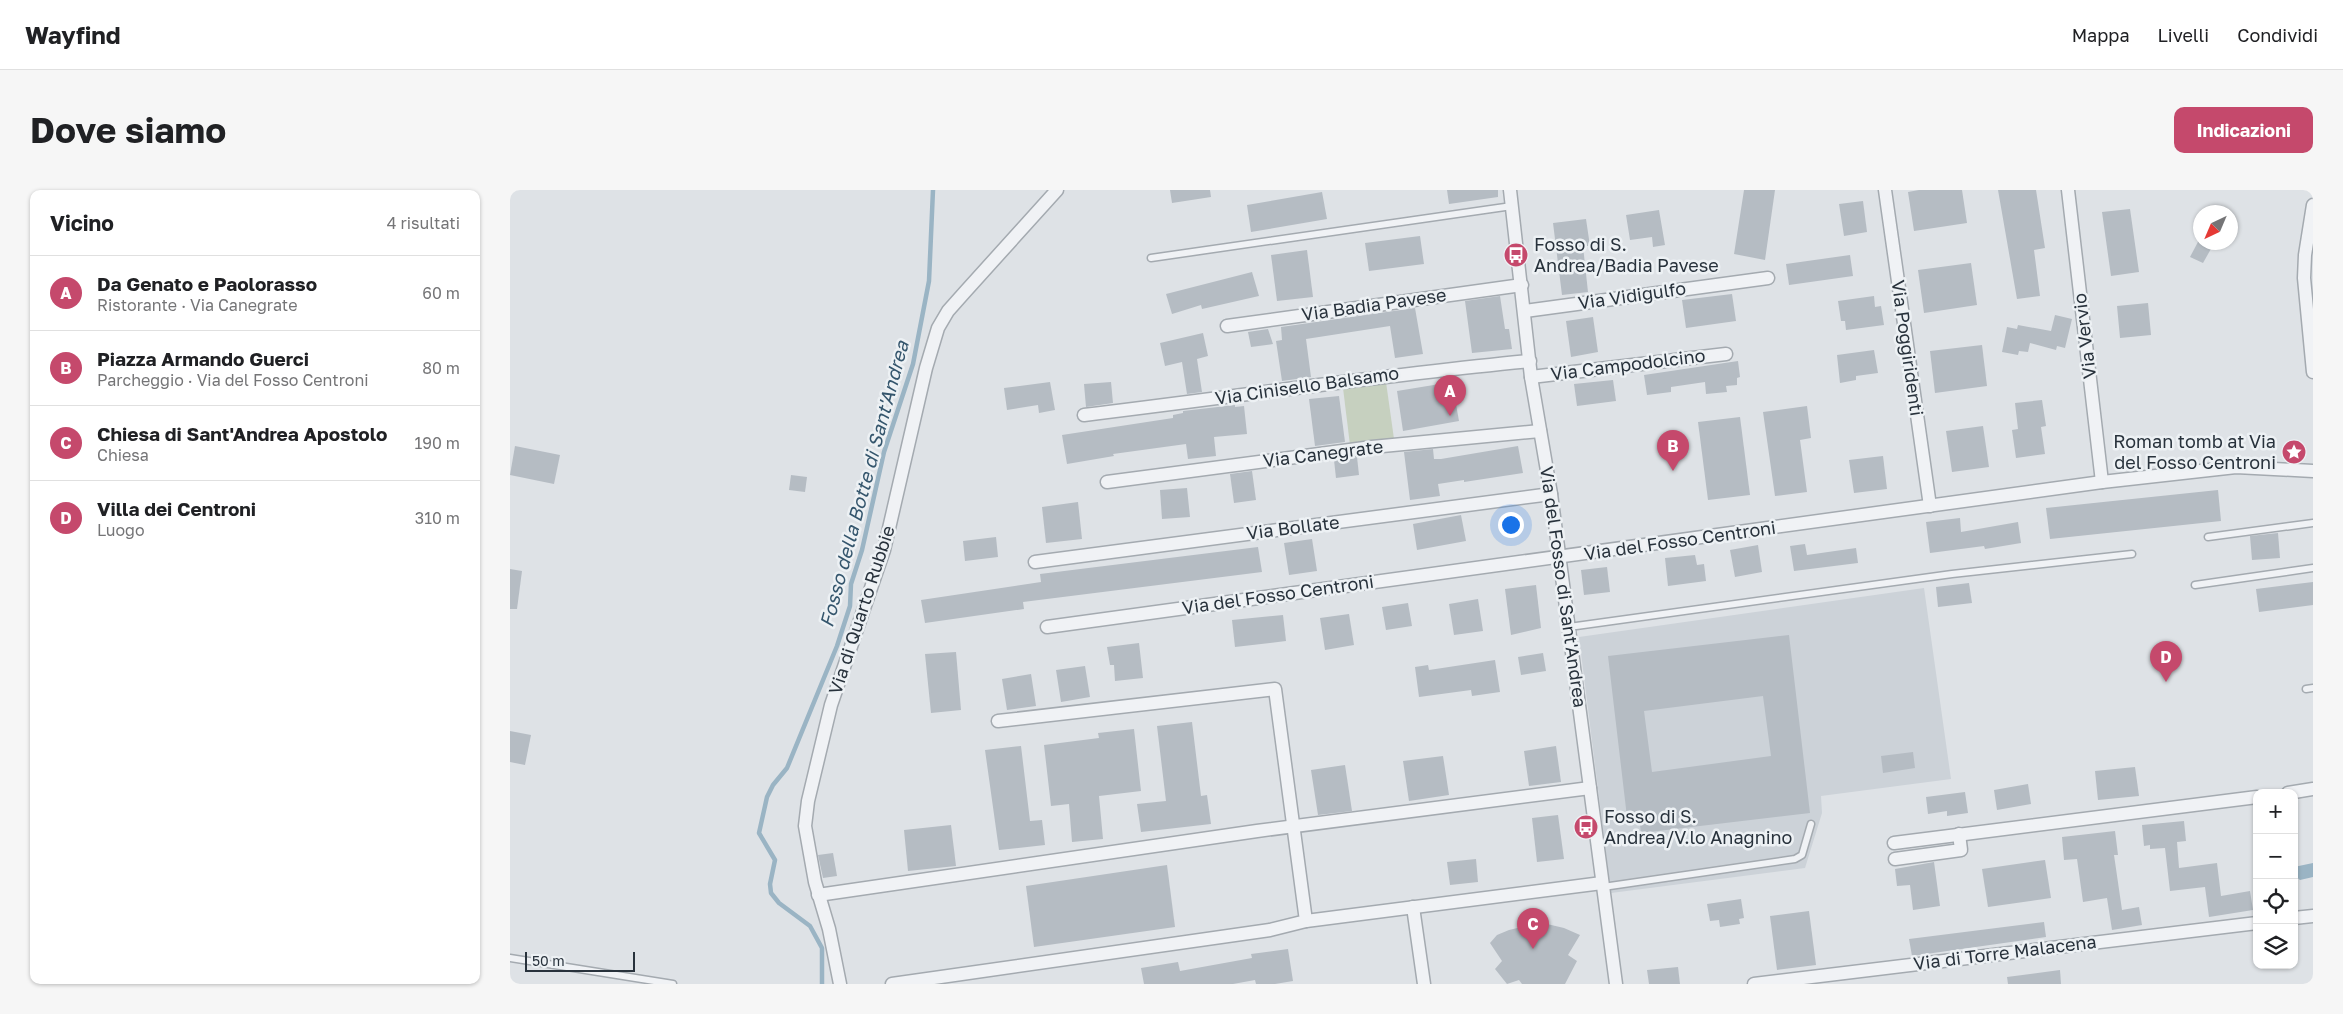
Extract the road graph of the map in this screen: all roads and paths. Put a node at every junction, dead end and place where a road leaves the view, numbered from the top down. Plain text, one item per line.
1 (1057, 190) edge
2 (1510, 190) edge
3 (1885, 190) edge
4 (2068, 190) edge
5 (2313, 205) edge
6 (1512, 206) junction
7 (1151, 258) dead end
8 (1768, 278) dead end
9 (1522, 285) junction
10 (1525, 311) junction
11 (1227, 326) dead end
12 (1726, 354) dead end
13 (1530, 361) junction
14 (2313, 372) edge
15 (1531, 377) junction
16 (1084, 416) dead end
17 (1540, 431) junction
18 (2313, 471) edge
19 (1107, 482) dead end
20 (2102, 482) junction
21 (1551, 494) junction
22 (1930, 506) junction
23 (2313, 523) edge
24 (2208, 537) dead end
25 (2132, 554) dead end
26 (1560, 557) junction
27 (1035, 562) dead end
28 (2313, 568) edge
29 (2195, 585) dead end
30 (1047, 627) dead end
31 (1569, 627) junction
32 (998, 721) dead end
33 (1590, 788) junction
34 (2313, 790) edge
35 (2298, 792) edge
36 (2253, 797) edge
37 (1812, 824) dead end
38 (1294, 826) junction
39 (1959, 834) junction
40 (1894, 843) dead end
41 (1895, 859) dead end
42 (1602, 885) junction
43 (818, 895) junction
44 (1413, 907) junction
45 (2313, 916) edge
46 (2298, 918) edge
47 (1306, 921) junction
48 (2253, 923) edge
49 (510, 958) edge
50 (673, 984) edge
51 (840, 984) edge
52 (892, 984) edge
53 (1424, 984) edge
54 (1616, 984) edge
55 (1754, 984) edge

1 - 43 street, Via di Quarto Rubbie
2 - 6 street, Via del Fosso di Sant'Andrea
3 - 22 street, Via Poggiridenti
4 - 20 street, Via Vervio
5 - 14 street
6 - 7 lane
6 - 9 street, Via del Fosso di Sant'Andrea
8 - 10 street, Via Vidigulfo
9 - 10 street, Via del Fosso di Sant'Andrea
9 - 11 street, Via Badia Pavese
10 - 13 street, Via del Fosso di Sant'Andrea
12 - 15 street, Via Campodolcino
13 - 15 street, Via del Fosso di Sant'Andrea
13 - 16 street, Via Cinisello Balsamo
15 - 17 street, Via del Fosso di Sant'Andrea
17 - 19 street, Via Canegrate
17 - 21 street, Via del Fosso di Sant'Andrea
18 - 20 street, Via del Fosso Centroni
20 - 22 street, Via del Fosso Centroni
21 - 26 street, Via del Fosso di Sant'Andrea
21 - 27 street, Via Bollate
22 - 26 street, Via del Fosso Centroni
23 - 24 lane
25 - 31 lane
26 - 30 street, Via del Fosso Centroni
26 - 31 street, Via del Fosso di Sant'Andrea
28 - 29 lane
31 - 33 street, Via del Fosso di Sant'Andrea
32 - 38 street
33 - 38 street
33 - 42 street, Via del Fosso di Sant'Andrea
34 - 35 street
36 - 39 street
37 - 42 lane
38 - 43 street
38 - 47 street
39 - 40 street
39 - 41 street
42 - 44 street
42 - 54 street, Via del Fosso di Sant'Andrea
43 - 51 street, Via di Quarto Rubbie
44 - 47 street
44 - 53 street
45 - 46 street
47 - 52 street
48 - 55 street, Via di Torre Malacena
49 - 50 lane

